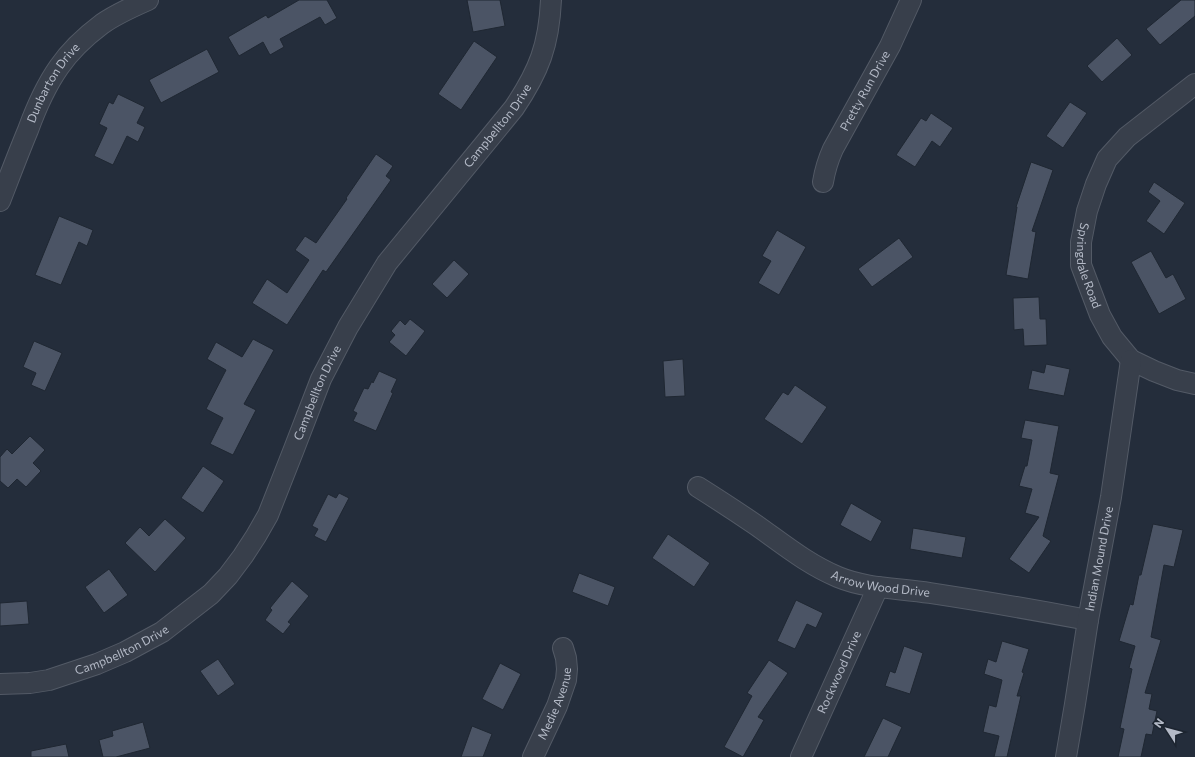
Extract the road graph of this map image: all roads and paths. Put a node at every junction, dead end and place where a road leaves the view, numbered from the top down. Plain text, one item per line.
1 (148, 0) edge
2 (551, 0) edge
3 (911, 0) edge
4 (1195, 84) edge
5 (823, 182) dead end
6 (0, 201) edge
7 (1131, 360) junction
8 (1195, 384) edge
9 (698, 487) dead end
10 (878, 587) junction
11 (1088, 620) junction
12 (563, 648) dead end
13 (0, 684) edge
14 (533, 757) edge
15 (801, 757) edge
16 (1066, 757) edge

1 - 6 street, Dunbarton Drive
2 - 13 street, Campbellton Drive
3 - 5 street, Pretty Run Drive
4 - 7 street, Springdale Road
7 - 8 street
7 - 11 street, Indian Mound Drive
9 - 10 street, Arrow Wood Drive
10 - 11 street, Arrow Wood Drive
10 - 15 street, Rockwood Drive
11 - 16 street, Indian Mound Drive
12 - 14 street, Medie Avenue

